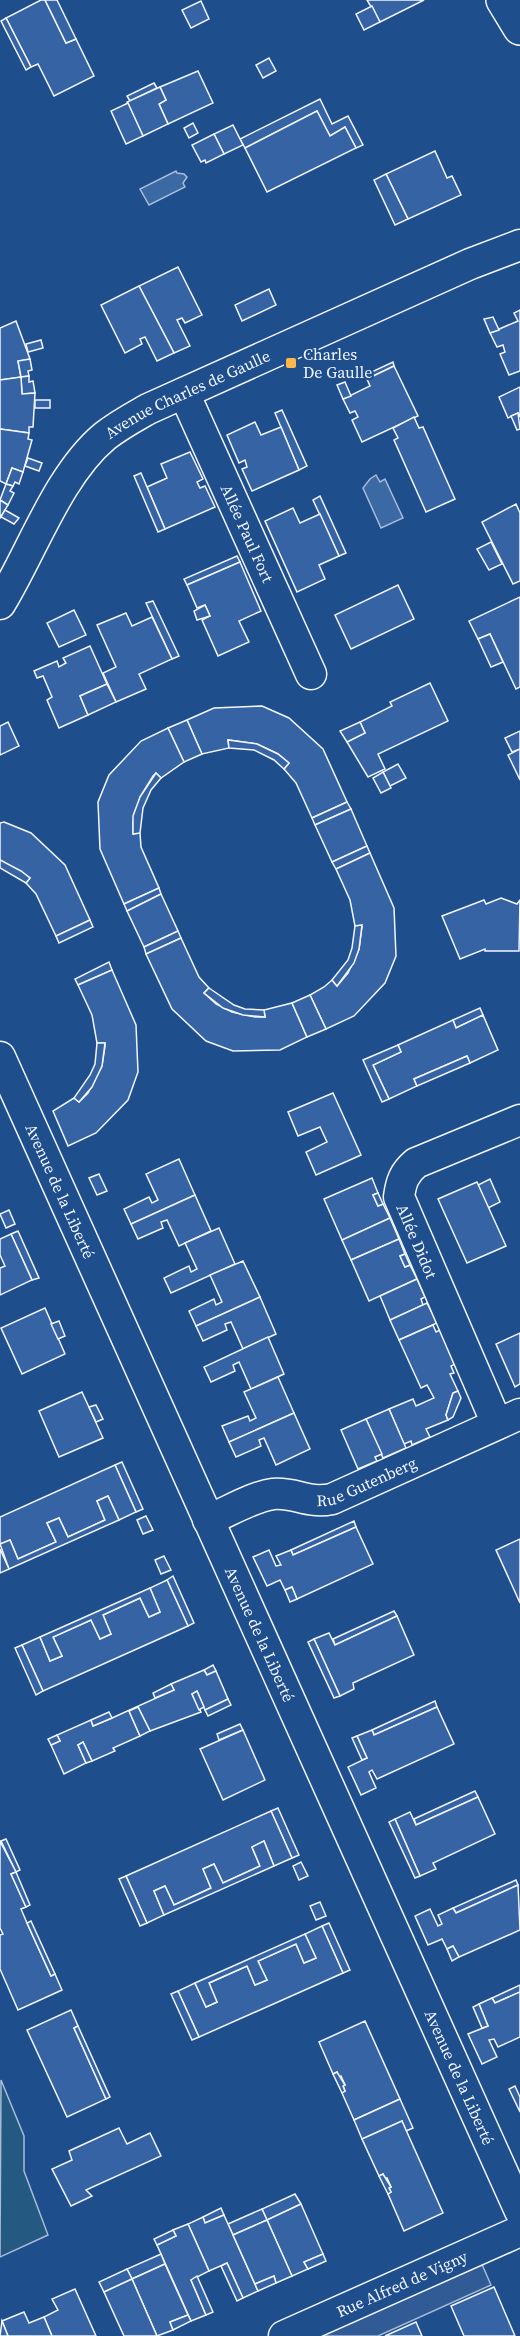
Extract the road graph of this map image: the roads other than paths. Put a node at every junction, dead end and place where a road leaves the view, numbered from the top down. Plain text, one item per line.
1 (503, 0) edge
2 (520, 28) edge
3 (520, 244) edge
4 (184, 393) junction
5 (0, 604) edge
6 (311, 674) dead end
7 (0, 1057) edge
8 (520, 1120) edge
9 (508, 1419) edge
10 (208, 1520) junction
11 (520, 2211) edge
12 (520, 2231) edge
13 (284, 2336) edge

1 - 2 street
3 - 4 street, Avenue Charles de Gaulle
4 - 5 street, Avenue Charles de Gaulle
4 - 6 street, Allée Paul Fort
7 - 10 street, Avenue de la Liberté
8 - 9 street, Allée Didot
9 - 10 street, Rue Gutenberg
10 - 11 street, Avenue de la Liberté
12 - 13 street, Rue Alfred de Vigny

